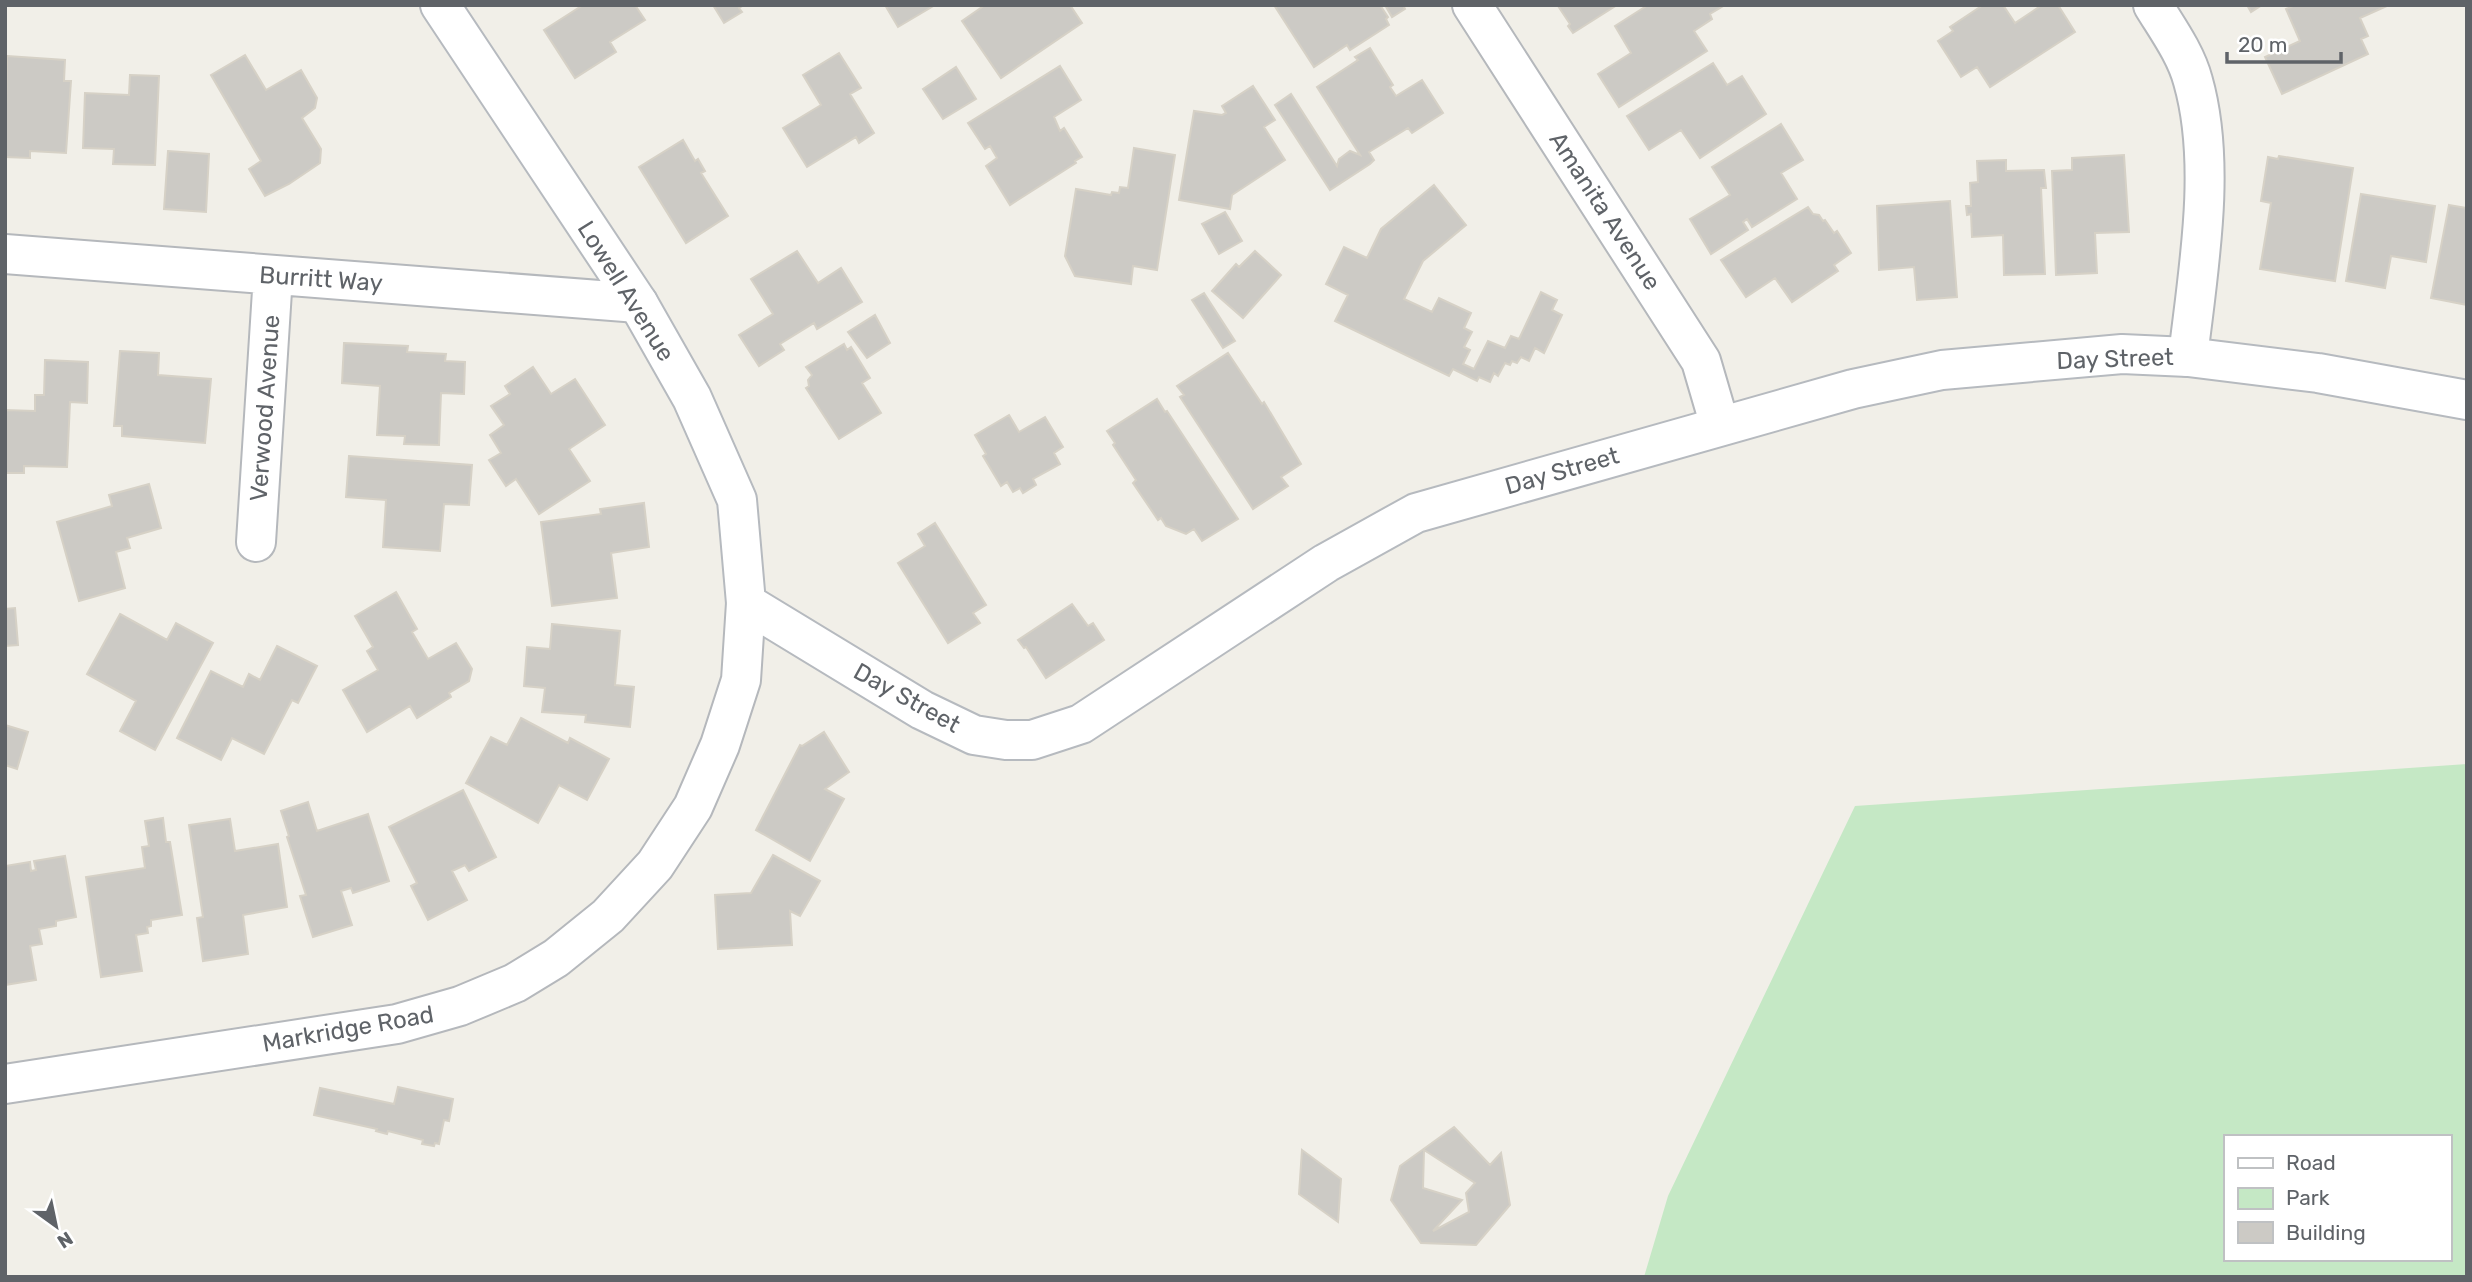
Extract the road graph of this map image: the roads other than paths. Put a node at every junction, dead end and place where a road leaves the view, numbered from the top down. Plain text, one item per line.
1 (440, 5) edge
2 (1472, 5) edge
3 (2153, 5) edge
4 (5, 254) edge
5 (273, 275) junction
6 (638, 303) junction
7 (2188, 357) junction
8 (2467, 400) edge
9 (1720, 426) junction
10 (256, 542) dead end
11 (746, 603) junction
12 (5, 1084) edge

1 - 6 street, Lowell Avenue
2 - 9 street, Amanita Avenue
3 - 7 street
4 - 5 street, Burritt Way
5 - 6 street, Burritt Way
5 - 10 street, Verwood Avenue
6 - 11 street, Lowell Avenue
7 - 8 street, Day Street
7 - 9 street, Day Street
9 - 11 street, Day Street
11 - 12 street, Markridge Road

